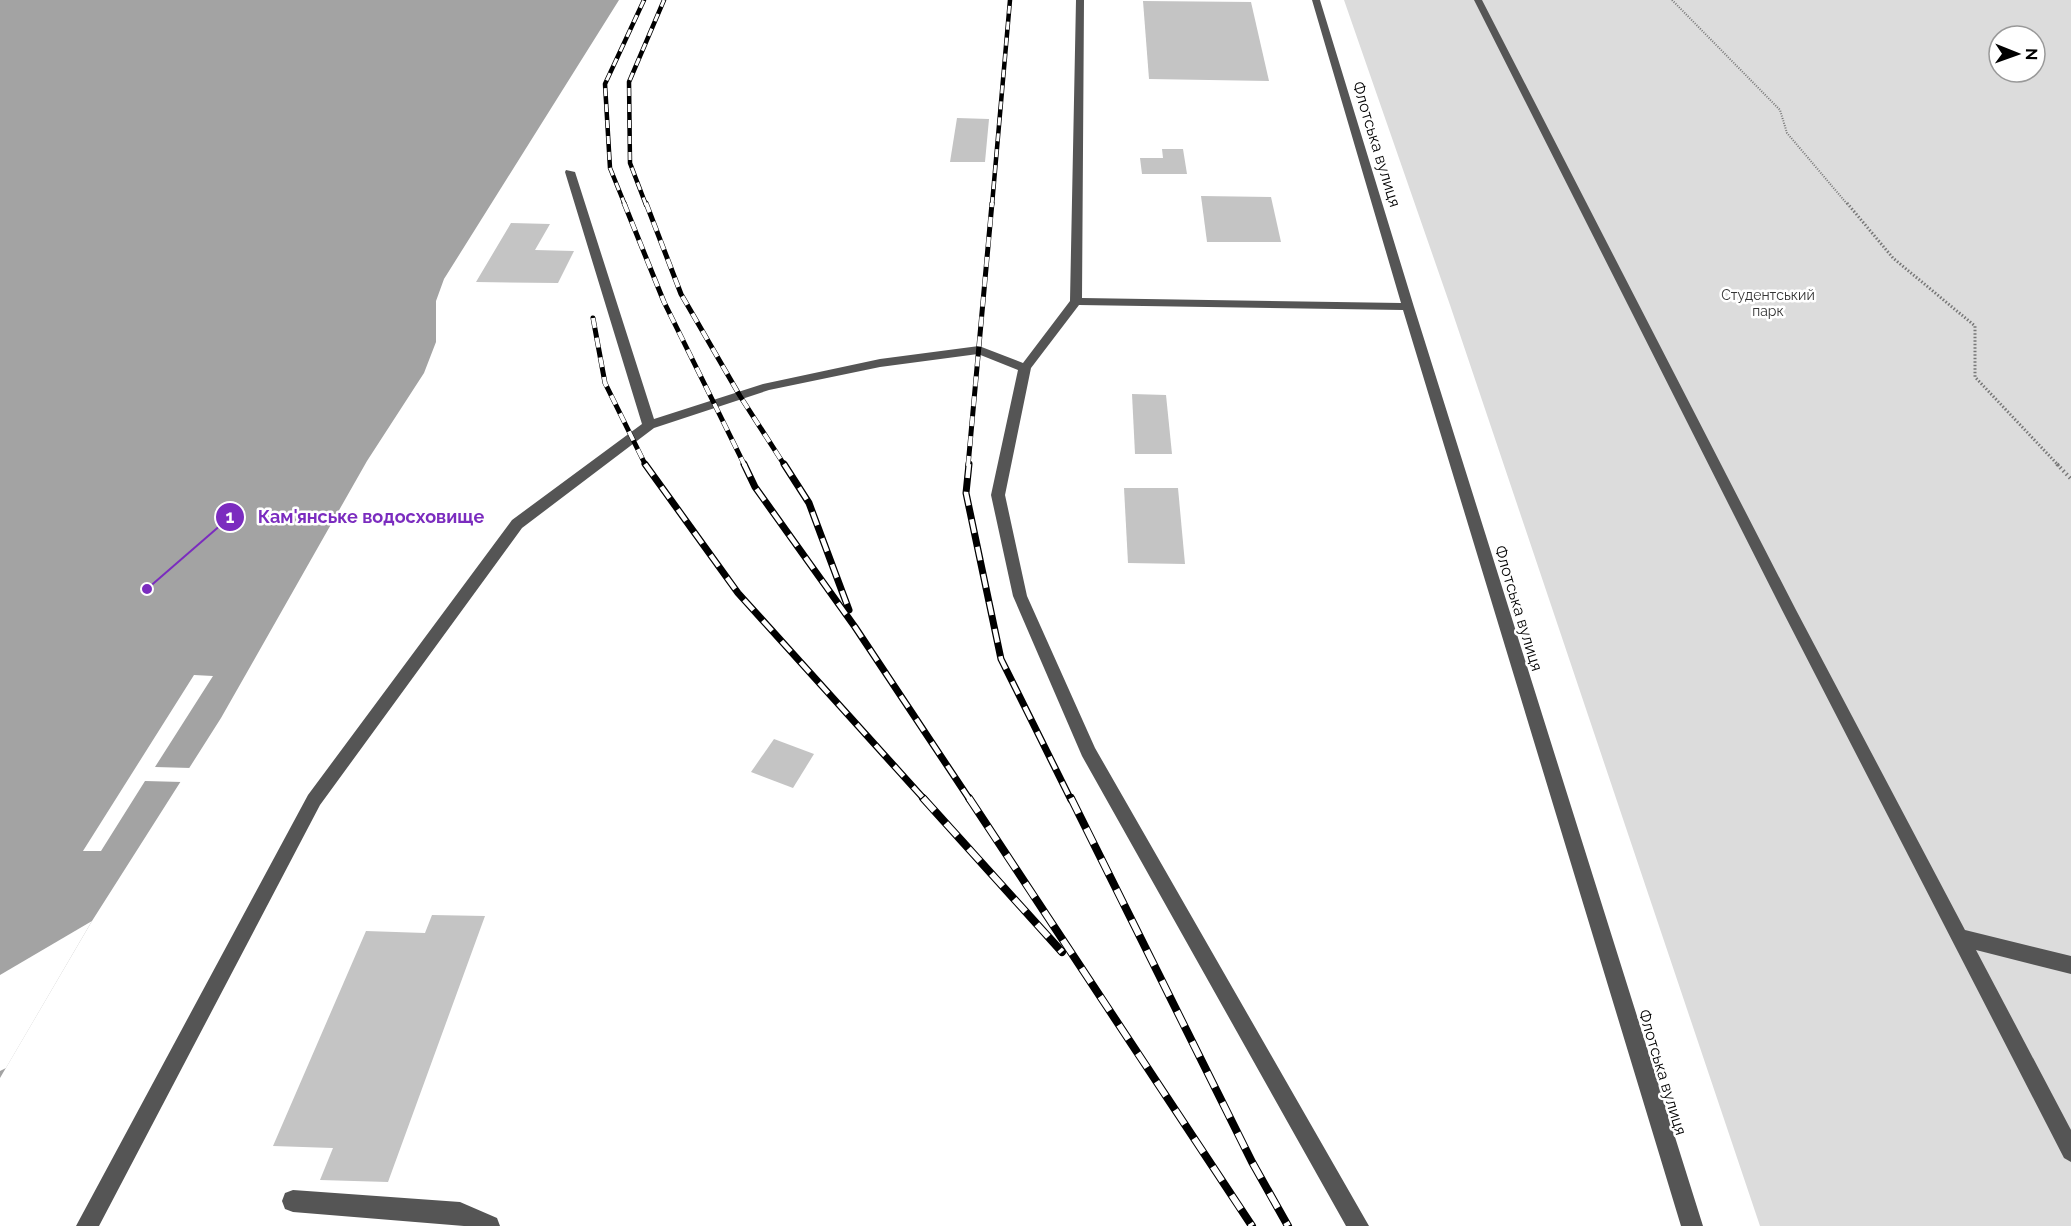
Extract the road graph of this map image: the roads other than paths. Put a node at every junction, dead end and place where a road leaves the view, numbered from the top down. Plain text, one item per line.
1 (1080, 0) edge
2 (1316, 0) edge
3 (1478, 0) edge
4 (570, 172) dead end
5 (1076, 301) junction
6 (1407, 307) junction
7 (1024, 368) junction
8 (649, 425) junction
9 (1959, 937) junction
10 (2071, 965) edge
11 (2071, 1151) edge
12 (293, 1201) dead end
13 (87, 1226) edge
14 (489, 1226) edge
15 (1358, 1226) edge
16 (1692, 1226) edge

1 - 5 street
2 - 6 street, Флотська вулиця
3 - 9 street
4 - 8 street
5 - 6 street
5 - 7 street
6 - 16 street, Флотська вулиця
7 - 8 street
7 - 15 street
8 - 13 street
9 - 10 street
9 - 11 street
12 - 14 street

